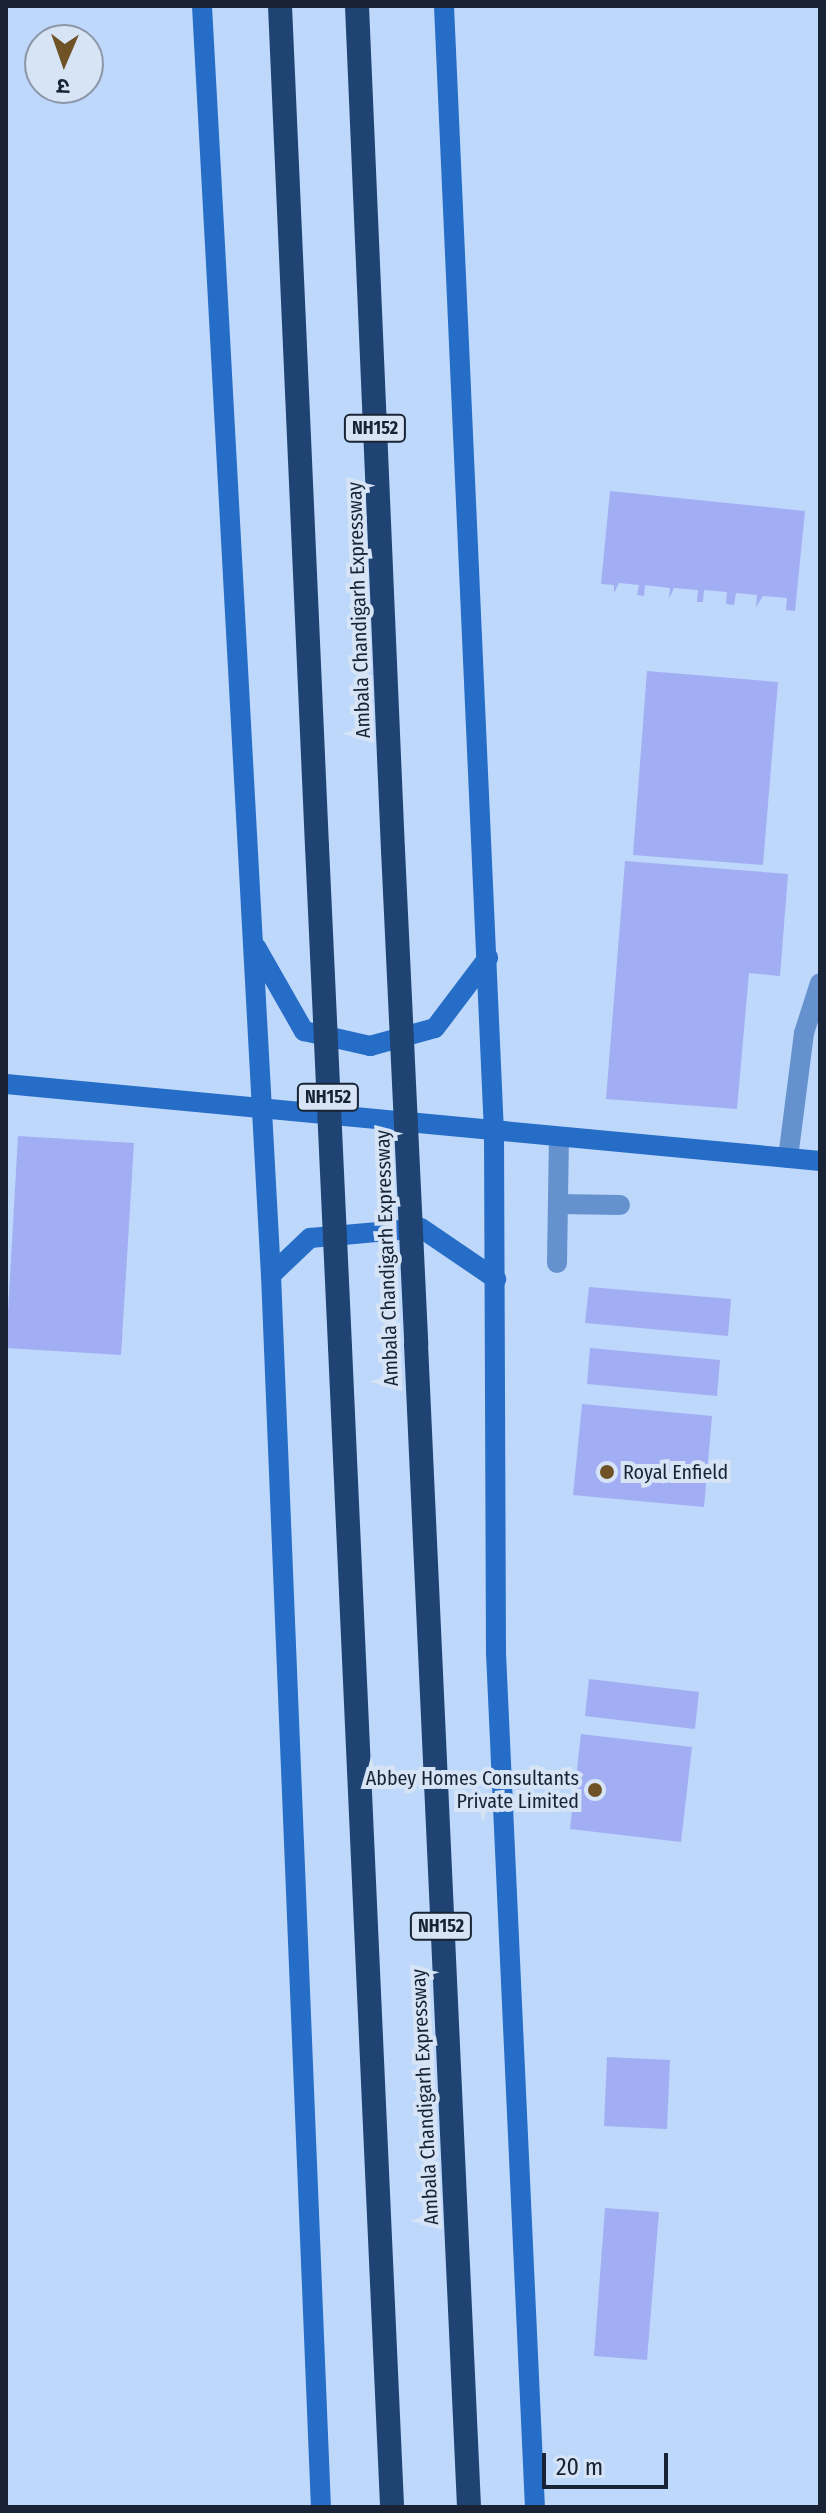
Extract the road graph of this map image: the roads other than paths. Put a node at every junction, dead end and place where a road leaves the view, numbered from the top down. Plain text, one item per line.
1 (202, 6) edge
2 (280, 6) edge
3 (357, 6) edge
4 (444, 6) edge
5 (254, 942) junction
6 (488, 958) junction
7 (820, 983) edge
8 (6, 1084) edge
9 (263, 1109) junction
10 (494, 1134) junction
11 (559, 1140) junction
12 (820, 1157) edge
13 (788, 1158) junction
14 (558, 1204) junction
15 (620, 1205) dead end
16 (557, 1263) dead end
17 (271, 1275) junction
18 (496, 1279) junction
19 (321, 2507) edge
20 (392, 2507) edge
21 (469, 2507) edge
22 (535, 2507) edge

1 - 5 street
2 - 20 highway, NH152, bridge
3 - 21 highway, Ambala Chandigarh Expressway / NH152, bridge
4 - 6 street
5 - 6 street
5 - 9 street
6 - 10 street
7 - 13 street
8 - 9 street
9 - 10 street
9 - 17 street
10 - 11 street
10 - 18 street
11 - 13 street
11 - 14 street
12 - 13 street
14 - 15 street
14 - 16 street
17 - 18 street
17 - 19 street
18 - 22 street

